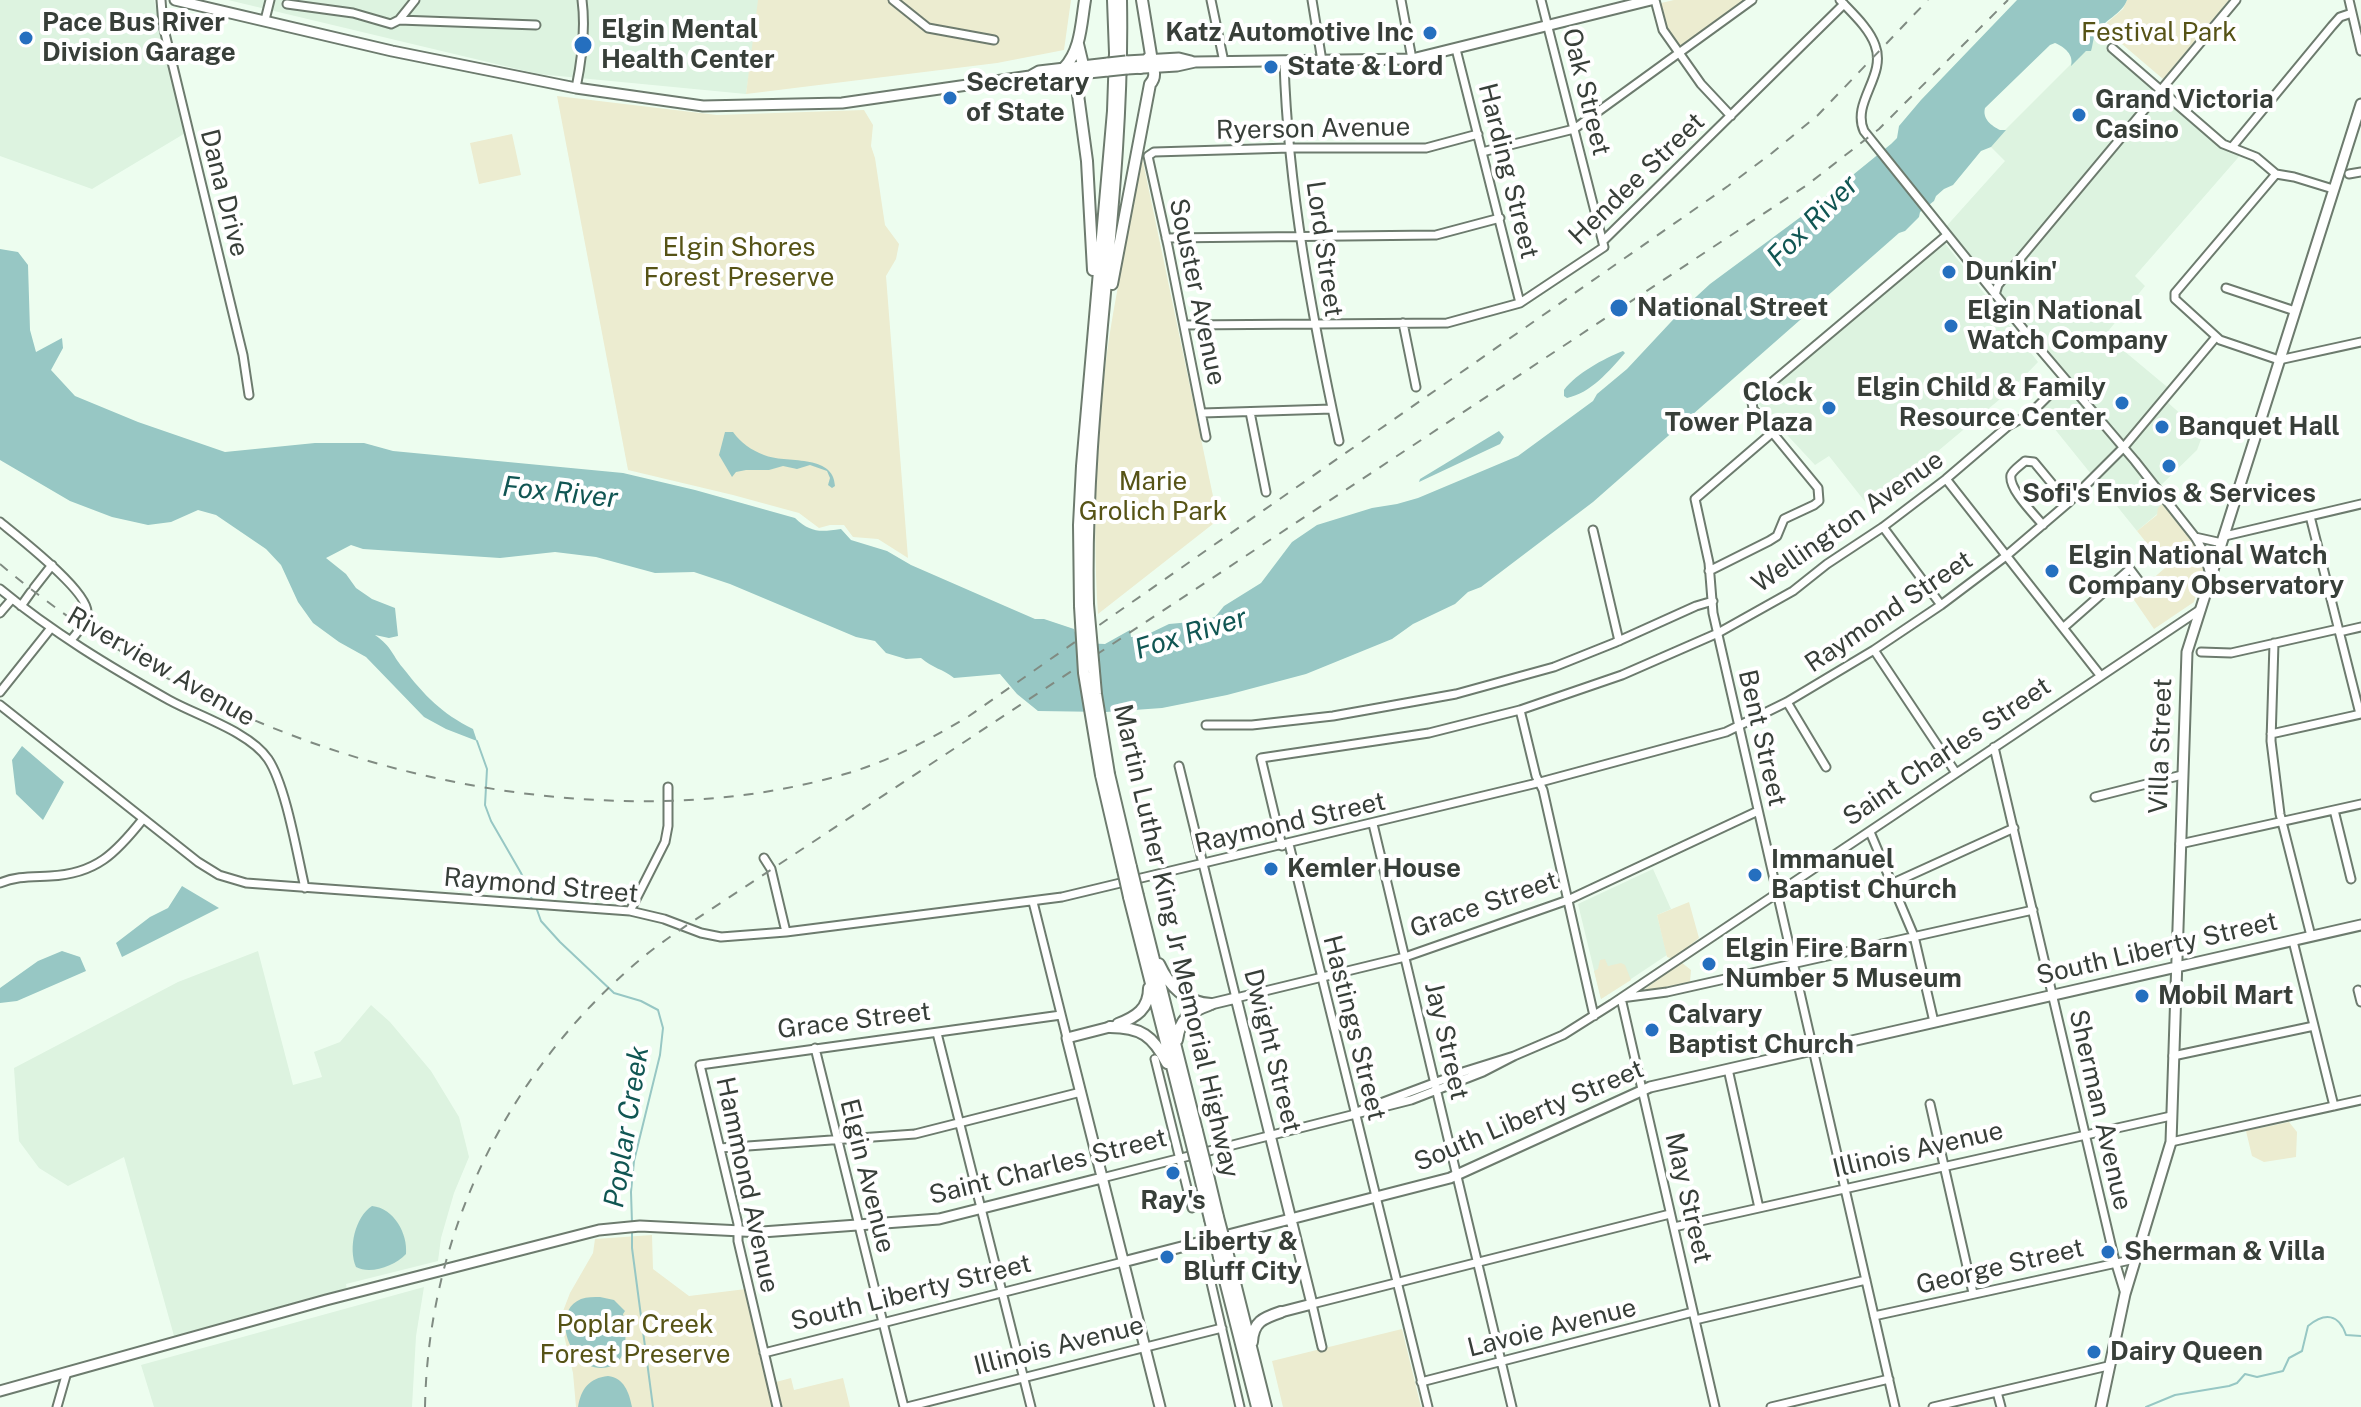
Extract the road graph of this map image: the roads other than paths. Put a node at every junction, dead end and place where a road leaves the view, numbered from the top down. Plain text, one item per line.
1 (161, 0) edge
2 (175, 0) edge
3 (270, 0) edge
4 (415, 0) edge
5 (582, 0) edge
6 (893, 0) edge
7 (1085, 0) edge
8 (1113, 0) edge
9 (1121, 0) edge
10 (1142, 0) edge
11 (1211, 0) edge
12 (1312, 0) edge
13 (1401, 0) edge
14 (1541, 0) edge
15 (1653, 0) edge
16 (1752, 0) edge
17 (2236, 0) edge
18 (2349, 0) edge
19 (1842, 2) edge
20 (287, 4) dead end
21 (2352, 13) junction
22 (265, 20) junction
23 (399, 20) junction
24 (536, 25) dead end
25 (1548, 26) junction
26 (994, 40) dead end
27 (1078, 44) junction
28 (2112, 48) dead end
29 (1456, 49) junction
30 (2361, 51) edge
31 (1679, 53) junction
32 (1412, 59) junction
33 (1322, 61) junction
34 (1224, 62) junction
35 (1284, 62) junction
36 (1150, 63) junction
37 (1126, 65) junction
38 (1064, 68) junction
39 (1140, 68) joint
40 (1081, 70) junction
41 (1030, 76) junction
42 (576, 88) junction
43 (2161, 91) junction
44 (2361, 104) edge
45 (1731, 116) junction
46 (1574, 129) junction
47 (1478, 134) junction
48 (2232, 147) junction
49 (1290, 148) junction
50 (1482, 152) junction
51 (1148, 156) joint
52 (2361, 172) edge
53 (2276, 174) junction
54 (2349, 174) dead end
55 (2333, 189) junction
56 (1500, 218) junction
57 (1947, 235) junction
58 (1166, 238) junction
59 (1301, 238) junction
60 (1603, 241) junction
61 (2226, 288) dead end
62 (1992, 292) junction
63 (1520, 303) junction
64 (2295, 311) junction
65 (1403, 323) junction
66 (1314, 324) junction
67 (1184, 325) junction
68 (2216, 337) junction
69 (2361, 342) edge
70 (1101, 349) junction
71 (1091, 360) junction
72 (2279, 360) junction
73 (2065, 379) junction
74 (1416, 387) dead end
75 (249, 395) dead end
76 (1332, 409) junction
77 (1250, 412) junction
78 (1202, 413) junction
79 (1773, 432) junction
80 (1206, 437) dead end
81 (1339, 441) dead end
82 (2123, 448) junction
83 (1946, 479) junction
84 (1266, 492) dead end
85 (2068, 503) junction
86 (2361, 504) edge
87 (2310, 516) junction
88 (0, 522) edge
89 (2043, 525) junction
90 (1883, 527) junction
91 (1593, 530) dead end
92 (2195, 537) junction
93 (2223, 540) junction
94 (2006, 556) junction
95 (52, 565) junction
96 (1709, 571) junction
97 (2211, 578) junction
98 (2139, 581) dead end
99 (0, 589) edge
100 (12, 599) junction
101 (1713, 601) junction
102 (1084, 605) junction
103 (1941, 605) junction
104 (21, 606) junction
105 (2201, 609) junction
106 (0, 613) edge
107 (2361, 627) edge
108 (51, 628) junction
109 (2063, 628) junction
110 (2338, 631) junction
111 (1718, 633) junction
112 (71, 640) junction
113 (1619, 641) junction
114 (2274, 643) junction
115 (1874, 650) junction
116 (2201, 652) dead end
117 (2100, 675) junction
118 (0, 692) edge
119 (1787, 702) junction
120 (0, 705) edge
121 (1520, 710) junction
122 (2361, 714) edge
123 (1206, 725) dead end
124 (1739, 726) junction
125 (2271, 734) junction
126 (1994, 747) junction
127 (1261, 758) joint
128 (1179, 766) dead end
129 (1826, 767) dead end
130 (1956, 773) junction
131 (2182, 775) junction
132 (1540, 783) junction
133 (668, 787) dead end
134 (2095, 797) dead end
135 (2361, 804) edge
136 (2334, 810) junction
137 (1758, 811) junction
138 (143, 819) junction
139 (2281, 822) junction
140 (1373, 824) junction
141 (2014, 828) junction
142 (1870, 832) junction
143 (2180, 844) junction
144 (1285, 845) junction
145 (764, 858) dead end
146 (1203, 865) junction
147 (2351, 879) dead end
148 (0, 883) edge
149 (1891, 884) junction
150 (305, 888) junction
151 (1777, 894) junction
152 (1134, 896) junction
153 (1568, 900) junction
154 (1033, 902) junction
155 (2033, 910) junction
156 (630, 911) junction
157 (2361, 925) edge
158 (786, 932) junction
159 (1914, 936) junction
160 (2311, 936) junction
161 (2293, 941) junction
162 (1150, 944) junction
163 (1405, 957) junction
164 (1793, 963) junction
165 (2176, 967) junction
166 (1150, 978) junction
167 (1320, 978) junction
168 (2358, 990) dead end
169 (2053, 995) junction
170 (1236, 998) junction
171 (1621, 998) junction
172 (2361, 1002) edge
173 (1211, 1004) junction
174 (1061, 1015) junction
175 (1594, 1016) junction
176 (1934, 1022) junction
177 (2314, 1026) junction
178 (1110, 1027) junction
179 (937, 1033) junction
180 (1067, 1038) junction
181 (815, 1048) junction
182 (1813, 1049) junction
183 (1177, 1053) junction
184 (2173, 1056) junction
185 (1155, 1059) dead end
186 (700, 1065) joint
187 (1728, 1069) junction
188 (1177, 1086) junction
189 (1436, 1087) junction
190 (1643, 1090) junction
191 (1081, 1092) junction
192 (2361, 1100) edge
193 (1930, 1104) dead end
194 (2334, 1106) junction
195 (1354, 1113) junction
196 (2171, 1116) junction
197 (959, 1124) junction
198 (1193, 1132) junction
199 (1269, 1134) junction
200 (2086, 1135) junction
201 (838, 1139) junction
202 (2171, 1142) junction
203 (720, 1148) junction
204 (1180, 1157) junction
205 (1944, 1167) junction
206 (1457, 1175) junction
207 (1102, 1178) junction
208 (1845, 1189) junction
209 (1375, 1198) junction
210 (1192, 1208) dead end
211 (1759, 1208) junction
212 (980, 1209) junction
213 (1670, 1214) junction
214 (1290, 1219) junction
215 (859, 1224) junction
216 (1674, 1227) junction
217 (738, 1231) junction
218 (1224, 1256) junction
219 (2135, 1259) junction
220 (2115, 1261) junction
221 (1123, 1262) junction
222 (1478, 1262) junction
223 (1209, 1274) dead end
224 (1866, 1280) junction
225 (1397, 1283) junction
226 (1002, 1293) junction
227 (1973, 1293) junction
228 (2125, 1294) junction
229 (1312, 1304) junction
230 (1281, 1312) joint
231 (1694, 1316) junction
232 (1874, 1316) junction
233 (883, 1323) junction
234 (1222, 1328) junction
235 (1144, 1347) junction
236 (1322, 1347) dead end
237 (1252, 1352) junction
238 (764, 1353) junction
239 (1501, 1361) junction
240 (2108, 1366) junction
241 (67, 1372) junction
242 (1024, 1378) junction
243 (1889, 1379) junction
244 (1421, 1382) junction
245 (0, 1391) edge
246 (1997, 1392) junction
247 (57, 1407) edge
248 (777, 1407) edge
249 (906, 1407) edge
250 (1031, 1407) edge
251 (1160, 1407) edge
252 (1240, 1407) edge
253 (1257, 1407) edge
254 (1266, 1407) edge
255 (1428, 1407) edge
256 (1512, 1407) edge
257 (1715, 1407) edge
258 (1771, 1407) edge
259 (1895, 1407) edge
260 (1933, 1407) edge
261 (2001, 1407) edge
262 (2101, 1407) edge

1 - 75 street, Dana Drive
2 - 22 main road
3 - 22 street
4 - 23 street
5 - 42 street
6 - 26 street
7 - 27 highway
8 - 71 highway, Martin Luther King Jr Memorial Highway
9 - 70 highway, Martin Luther King Jr Memorial Highway
10 - 36 highway
11 - 34 street
12 - 33 street
13 - 32 street
14 - 25 street, Oak Street
15 - 25 main road
15 - 31 street
16 - 31 street
17 - 43 street
18 - 21 street
19 - 45 street, Hendee Street
19 - 57 street
20 - 23 street
21 - 30 street
21 - 48 street
22 - 42 main road
23 - 24 street
25 - 29 main road
25 - 46 street, Oak Street
27 - 38 highway
27 - 40 highway
28 - 43 street
29 - 32 main road
29 - 47 street, Harding Street
31 - 45 street
31 - 46 street
32 - 33 main road
33 - 35 main road
34 - 35 main road
34 - 36 main road
35 - 49 street, Lord Street
36 - 37 main road
36 - 39 highway
36 - 70 highway
37 - 39 main road
37 - 40 main road, bridge
38 - 40 main road
38 - 41 main road
40 - 41 main road
40 - 71 highway
41 - 42 main road
43 - 48 street
43 - 62 street
44 - 55 main road, Villa Street
45 - 60 street, Hendee Street
46 - 50 street
46 - 60 street, Oak Street
47 - 49 street, Ryerson Avenue
47 - 50 street, Harding Street
48 - 53 street
49 - 51 street, Ryerson Avenue
49 - 59 street, Lord Street
50 - 56 street, Harding Street
51 - 58 street, Souster Avenue
52 - 54 street
53 - 55 street
53 - 68 street
55 - 64 main road, Villa Street
56 - 59 street
56 - 63 street, Harding Street
57 - 62 street
57 - 79 street
58 - 59 street
58 - 67 street, Souster Avenue
59 - 66 street, Lord Street
60 - 63 street, Hendee Street
61 - 64 street
62 - 73 street
63 - 65 street, Hendee Street
64 - 72 main road, Villa Street
65 - 66 street, Hendee Street
65 - 74 street
66 - 67 street, Hendee Street
66 - 76 street, Lord Street
67 - 78 street, Souster Avenue
68 - 72 street
68 - 82 street, Raymond Street
69 - 72 street
70 - 102 highway, Martin Luther King Jr Memorial Highway
71 - 102 highway, Martin Luther King Jr Memorial Highway
72 - 93 main road, Villa Street
73 - 82 street
73 - 83 street, Wellington Avenue
76 - 77 street
76 - 81 street, Lord Street
77 - 78 street
77 - 84 street
78 - 80 street, Souster Avenue
79 - 96 street, Bent Street
79 - 96 street
82 - 85 street, Raymond Street
82 - 92 street
83 - 90 street, Wellington Avenue
83 - 94 street
85 - 89 street, Raymond Street
85 - 89 street
86 - 87 street
87 - 93 street
87 - 110 street
88 - 95 street
89 - 94 street, Raymond Street
90 - 103 street
90 - 111 street, Wellington Avenue
91 - 113 street
92 - 93 street
92 - 97 street
93 - 97 main road, Villa Street
94 - 103 street, Raymond Street
94 - 109 street
95 - 104 street
95 - 112 street
96 - 101 street, Bent Street
97 - 105 main road, Villa Street
98 - 109 street
99 - 100 street, Riverview Avenue
100 - 104 street, Riverview Avenue
100 - 106 street
101 - 111 street, Bent Street
101 - 113 street
102 - 152 highway, Martin Luther King Jr Memorial Highway, bridge
103 - 115 street, Raymond Street
104 - 108 street, Riverview Avenue
105 - 117 street, Saint Charles Street
105 - 131 main road, Villa Street
107 - 110 street
108 - 112 street, Riverview Avenue
108 - 118 street
109 - 117 street
110 - 114 street
110 - 122 street
111 - 121 street, Wellington Avenue
111 - 124 street, Bent Street
112 - 150 street, Riverview Avenue
113 - 123 street
114 - 116 street
114 - 125 street
115 - 119 street, Raymond Street
115 - 130 street
117 - 126 street, Saint Charles Street
119 - 124 street, Raymond Street
119 - 129 street
120 - 138 street, Raymond Street
121 - 127 street, Wellington Avenue
121 - 132 street
122 - 125 street
124 - 132 street, Raymond Street
124 - 137 street, Bent Street
125 - 139 street
126 - 130 street, Saint Charles Street
126 - 141 street, Sherman Avenue
127 - 144 street, Hastings Street
128 - 146 street, Dwight Street
130 - 142 street, Saint Charles Street
131 - 134 street
131 - 143 main road, Villa Street
132 - 140 street, Raymond Street
132 - 153 street
133 - 156 street
135 - 136 street
136 - 139 street
136 - 147 street
137 - 151 street, Bent Street
137 - 153 street, Grace Street
138 - 148 street
138 - 150 street, Raymond Street
139 - 143 street
139 - 160 street
140 - 144 street, Raymond Street
140 - 163 street, Jay Street
141 - 149 street
141 - 155 street, Sherman Avenue
142 - 149 street
142 - 151 street, Saint Charles Street
143 - 165 main road, Villa Street
144 - 146 street, Raymond Street
144 - 167 street, Hastings Street
145 - 158 street
146 - 154 street, Raymond Street
146 - 170 street, Dwight Street
149 - 159 street
150 - 156 street, Raymond Street
151 - 164 street, Bent Street
151 - 171 street, Saint Charles Street
152 - 162 highway, Martin Luther King Jr Memorial Highway
152 - 166 highway, Martin Luther King Jr Memorial Highway
153 - 163 street, Grace Street
153 - 175 street
154 - 158 street, Raymond Street
154 - 174 street
155 - 159 street
155 - 169 street, Sherman Avenue
156 - 158 street, Raymond Street
157 - 160 main road, South Liberty Street
159 - 164 street
159 - 176 street
160 - 161 main road, South Liberty Street
161 - 165 main road, South Liberty Street
161 - 177 street
162 - 173 highway
162 - 183 highway, Martin Luther King Jr Memorial Highway
163 - 167 street, Grace Street
163 - 189 street, Jay Street
164 - 171 street
164 - 182 street, Bent Street
165 - 169 main road, South Liberty Street
165 - 184 main road, Villa Street
166 - 178 highway
166 - 188 highway, Martin Luther King Jr Memorial Highway
167 - 170 street, Grace Street
167 - 195 street, Hastings Street
168 - 172 street
169 - 176 main road, South Liberty Street
169 - 200 street, Sherman Avenue
170 - 173 main road, Grace Street
170 - 199 main road, Dwight Street
171 - 175 street, Saint Charles Street
171 - 190 street, May Street
173 - 183 highway
174 - 179 street, Grace Street
174 - 180 street
175 - 189 street, Saint Charles Street
176 - 182 main road, South Liberty Street
177 - 184 street
177 - 194 street
178 - 180 main road
178 - 188 highway
179 - 181 street, Grace Street
179 - 197 street
180 - 191 main road
181 - 186 street, Grace Street
181 - 201 street, Elgin Avenue
182 - 187 main road, South Liberty Street
182 - 208 street, Bent Street
183 - 198 highway, Martin Luther King Jr Memorial Highway
184 - 196 main road, Villa Street
185 - 204 street
186 - 203 street, Hammond Avenue
187 - 190 main road, South Liberty Street
187 - 211 street
188 - 198 highway, Martin Luther King Jr Memorial Highway
189 - 195 street, Saint Charles Street
189 - 206 street, Jay Street
190 - 206 main road, South Liberty Street
190 - 213 street, May Street
191 - 197 street
191 - 207 main road
192 - 194 street
193 - 205 street
194 - 202 street
195 - 199 street, Saint Charles Street
195 - 209 street, Hastings Street
196 - 200 street, Illinois Avenue
196 - 202 main road, Villa Street
197 - 201 street
197 - 212 street
198 - 218 highway, Martin Luther King Jr Memorial Highway, bridge
199 - 204 street, Saint Charles Street
199 - 214 main road, Dwight Street
200 - 205 street, Illinois Avenue
200 - 220 street, Sherman Avenue
201 - 203 street
201 - 215 street, Elgin Avenue
202 - 219 main road, Villa Street
203 - 217 street, Hammond Avenue
204 - 207 street, Saint Charles Street
204 - 210 street
205 - 208 street, Illinois Avenue
205 - 227 street
206 - 209 main road, South Liberty Street
206 - 222 street, Jay Street
207 - 212 main road, Saint Charles Street
207 - 221 main road
208 - 211 street, Illinois Avenue
208 - 224 street, Bent Street
209 - 214 main road, South Liberty Street
209 - 225 street, Hastings Street
211 - 216 street, Illinois Avenue
212 - 215 main road, Saint Charles Street
212 - 226 street
213 - 216 street, May Street
213 - 222 street
214 - 221 main road, South Liberty Street
214 - 229 main road, Dwight Street
215 - 217 main road, Saint Charles Street
215 - 233 street, Elgin Avenue
216 - 231 street, May Street
217 - 238 street, Hammond Avenue
217 - 241 main road, Saint Charles Street
218 - 237 highway, Martin Luther King Jr Memorial Highway
218 - 253 highway, Martin Luther King Jr Memorial Highway
219 - 220 street, George Street
219 - 228 main road, Villa Street
220 - 227 street, George Street
220 - 228 street, Sherman Avenue
221 - 226 street, South Liberty Street
221 - 235 main road
222 - 225 street
222 - 239 street, Jay Street
223 - 234 street
224 - 231 street, Lavoie Avenue
224 - 232 street, Bent Street
225 - 229 street
225 - 244 street, Hastings Street
226 - 233 street, South Liberty Street
226 - 242 street
227 - 232 street, George Street
228 - 240 main road, Villa Street
229 - 230 main road
229 - 236 street, Dwight Street
230 - 237 highway
231 - 239 street, Lavoie Avenue
231 - 257 street, May Street
232 - 243 street, Bent Street
233 - 238 street, South Liberty Street
233 - 249 street, Elgin Avenue
234 - 235 street, Illinois Avenue
234 - 252 street
235 - 242 street, Illinois Avenue
235 - 251 main road
237 - 254 highway, Martin Luther King Jr Memorial Highway
238 - 248 street, Hammond Avenue
239 - 244 street, Lavoie Avenue
239 - 256 street, Jay Street
240 - 246 street
240 - 262 main road, Villa Street
241 - 245 main road, Saint Charles Street
241 - 247 street
242 - 249 street, Illinois Avenue
242 - 250 street
243 - 258 street
243 - 259 street, Bent Street
244 - 255 street, Hastings Street
246 - 260 street
246 - 261 street

